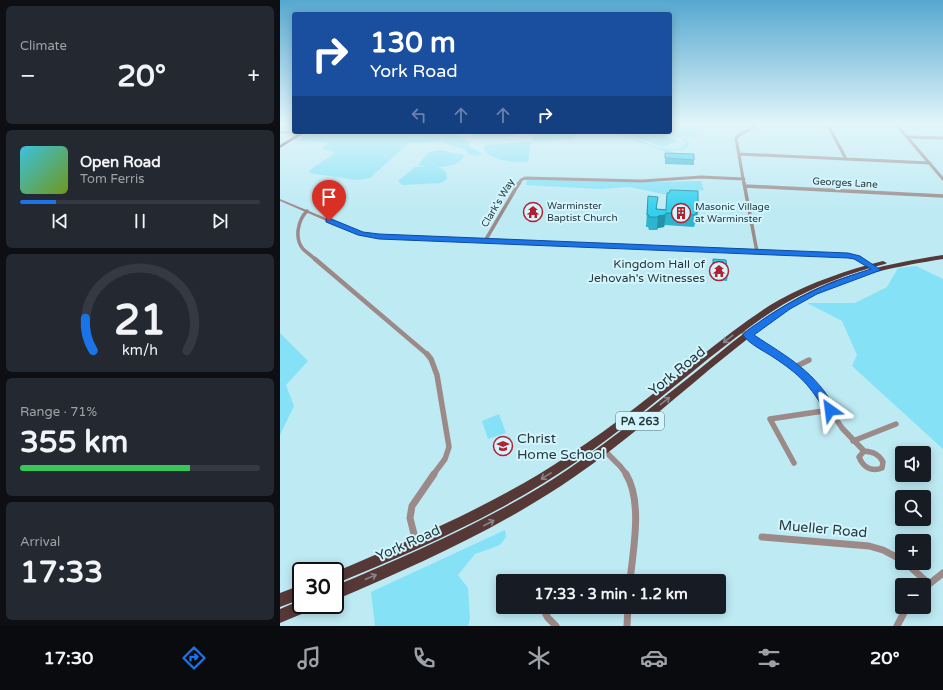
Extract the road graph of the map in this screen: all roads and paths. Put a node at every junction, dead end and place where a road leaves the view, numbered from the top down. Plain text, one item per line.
1 (842, 152) edge
2 (920, 152) edge
3 (740, 154) joint
4 (846, 159) junction
5 (930, 163) junction
6 (744, 179) junction
7 (943, 179) edge
8 (745, 186) junction
9 (943, 196) edge
10 (280, 200) edge
11 (307, 211) junction
12 (485, 241) junction
13 (757, 252) junction
14 (943, 252) edge
15 (943, 257) edge
16 (874, 268) junction
17 (744, 332) junction
18 (809, 360) dead end
19 (795, 367) junction
20 (830, 410) junction
21 (896, 424) dead end
22 (853, 441) junction
23 (603, 449) junction
24 (864, 451) dead end
25 (794, 463) dead end
26 (762, 537) dead end
27 (416, 544) junction
28 (895, 556) edge
29 (912, 570) edge
30 (943, 573) edge
31 (344, 574) edge
32 (630, 574) edge
33 (920, 578) edge
34 (931, 581) edge
35 (344, 589) edge
36 (292, 595) edge
37 (280, 600) edge
38 (292, 611) edge
39 (546, 614) edge
40 (628, 614) edge
41 (903, 614) edge
42 (280, 616) edge
43 (556, 626) edge
44 (627, 626) edge
45 (896, 626) edge

1 - 4 street
2 - 5 street
3 - 4 street
3 - 6 street
4 - 5 street
5 - 7 street
6 - 8 street
6 - 12 street, Clark's Way
8 - 9 street, Georges Lane
8 - 13 street
10 - 11 street
11 - 12 street
11 - 27 street
12 - 13 street
13 - 16 street
14 - 16 highway, York Road / PA 263
15 - 16 highway, York Road / PA 263
16 - 17 highway, York Road / PA 263
17 - 19 street
23 -> 17 highway, York Road / PA 263
17 -> 27 highway, York Road / PA 263
18 - 19 street
19 - 20 street
20 - 22 street
20 - 25 street
21 - 22 street
22 - 24 street
23 - 32 street
35 -> 23 highway, York Road / PA 263
26 - 28 street, Mueller Road
27 - 31 highway, York Road / PA 263
29 - 33 street
30 - 34 street
36 - 37 highway
38 - 42 highway
39 - 43 street
40 - 44 street
41 - 45 street

